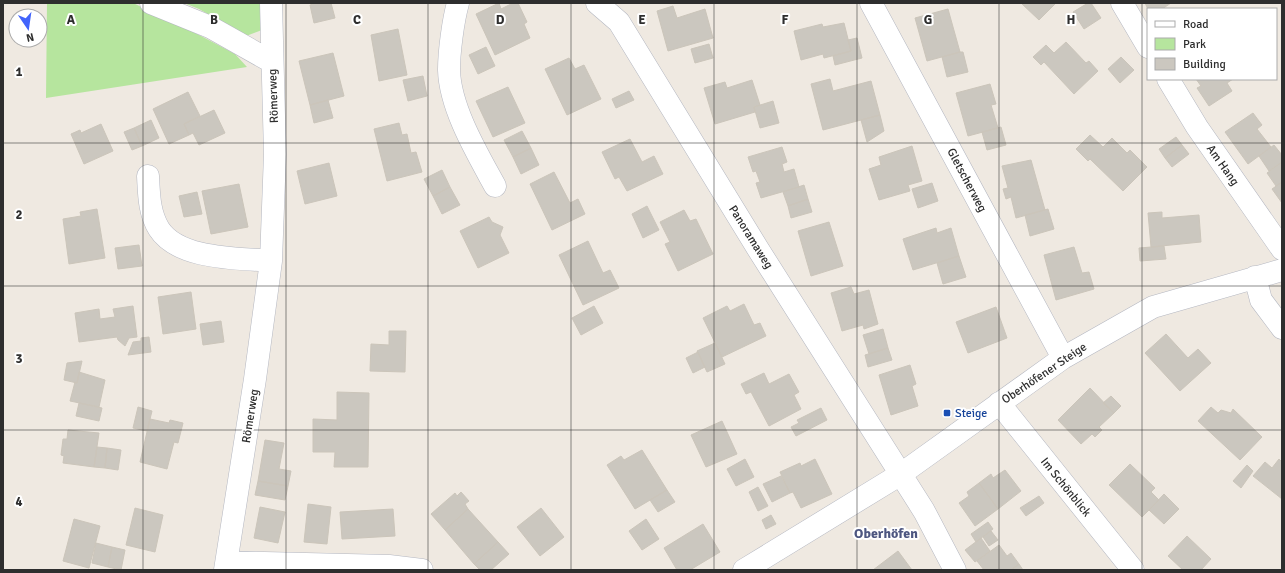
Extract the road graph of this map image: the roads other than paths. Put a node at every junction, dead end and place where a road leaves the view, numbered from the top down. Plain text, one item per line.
1 (151, 3) edge
2 (271, 3) edge
3 (458, 3) edge
4 (597, 3) edge
5 (871, 3) edge
6 (1122, 3) edge
7 (1147, 45) edge
8 (272, 62) junction
9 (1169, 80) edge
10 (148, 176) dead end
11 (494, 186) dead end
12 (1282, 249) edge
13 (271, 261) junction
14 (1282, 270) edge
15 (1255, 277) junction
16 (1282, 328) edge
17 (1063, 358) junction
18 (999, 403) junction
19 (901, 474) junction
20 (226, 566) edge
21 (422, 570) edge
22 (744, 570) edge
23 (955, 570) edge
24 (1133, 570) edge

1 - 8 street
2 - 8 street, Römerweg
3 - 11 street
4 - 19 street, Panoramaweg
5 - 17 street, Gletscherweg
6 - 7 street
8 - 13 street, Römerweg
9 - 12 street, Am Hang
10 - 13 street
13 - 20 street, Römerweg
14 - 15 street, Oberhöfener Steige
15 - 16 street
15 - 17 street, Oberhöfener Steige
17 - 18 street, Oberhöfener Steige
18 - 19 street, Oberhöfener Steige
18 - 24 street, Im Schönblick
19 - 22 street, Oberhöfener Steige
19 - 23 street, Panoramaweg
20 - 21 street

